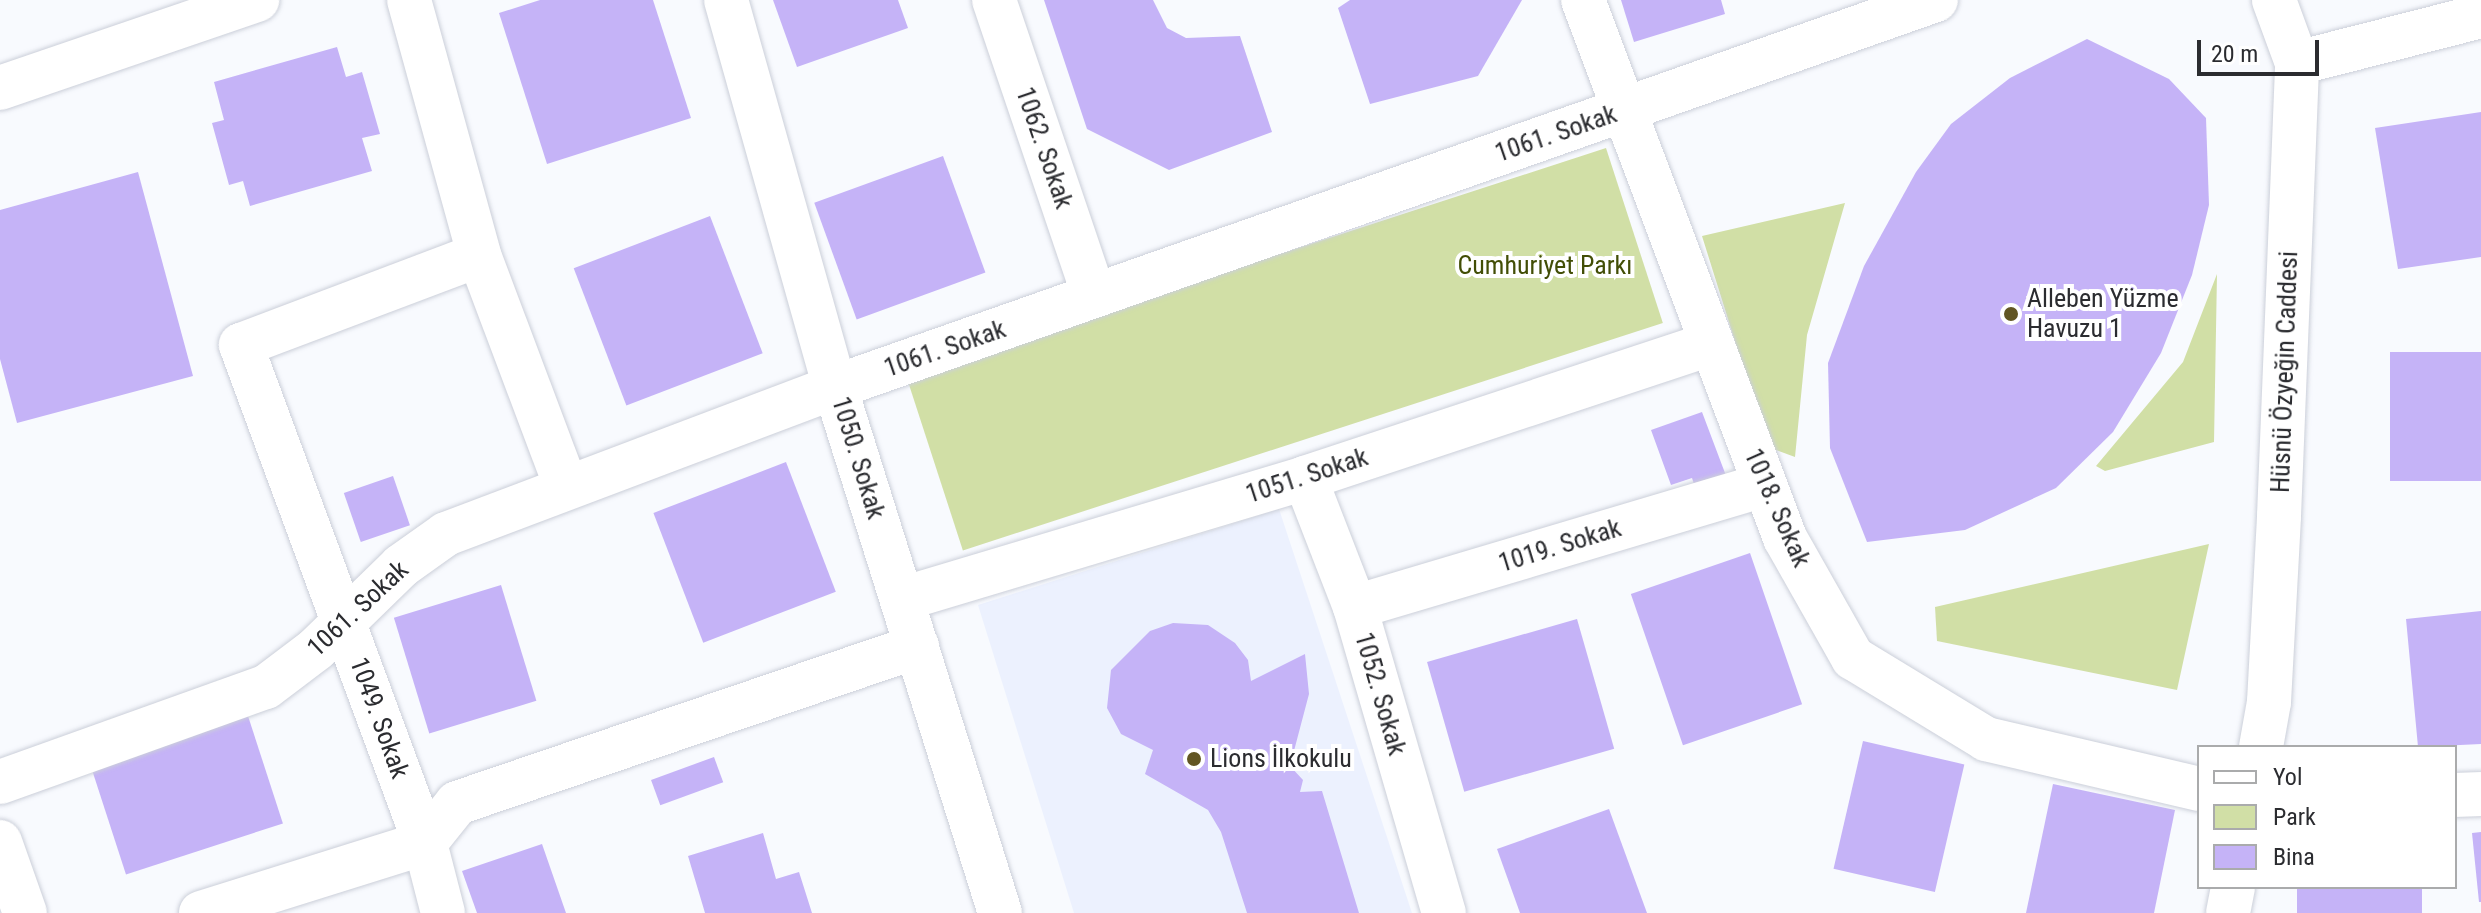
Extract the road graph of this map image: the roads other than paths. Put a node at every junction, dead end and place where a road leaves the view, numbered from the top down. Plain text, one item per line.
1 (257, 0) edge
2 (409, 0) edge
3 (726, 0) edge
4 (994, 0) edge
5 (1583, 0) edge
6 (1936, 0) edge
7 (2274, 0) edge
8 (2481, 16) edge
9 (2297, 63) junction
10 (0, 88) edge
11 (1620, 111) junction
12 (479, 255) junction
13 (1094, 296) junction
14 (1710, 344) junction
15 (835, 387) junction
16 (1305, 478) junction
17 (1764, 485) junction
18 (566, 487) junction
19 (902, 599) junction
20 (1355, 607) junction
21 (344, 622) junction
22 (917, 646) junction
23 (2261, 745) edge
24 (0, 782) edge
25 (2197, 789) edge
26 (2481, 794) edge
27 (2457, 795) edge
28 (0, 842) edge
29 (425, 843) junction
30 (2233, 889) edge
31 (25, 913) edge
32 (201, 913) edge
33 (443, 913) edge
34 (1000, 913) edge
35 (1444, 913) edge
36 (2228, 913) edge

1 - 10 street
2 - 12 street
3 - 15 street, 1050. Sokak
4 - 13 street, 1062. Sokak
5 - 11 street, 1018. Sokak
6 - 11 street, 1061. Sokak
7 - 9 street, Hüsnü Özyeğin Caddesi
8 - 9 street
9 - 23 street, Hüsnü Özyeğin Caddesi
11 - 13 street, 1061. Sokak
11 - 14 street, 1018. Sokak
12 - 18 street
12 - 21 street, 1049. Sokak
13 - 15 street, 1061. Sokak
14 - 16 street, 1051. Sokak
14 - 17 street, 1018. Sokak
15 - 18 street, 1061. Sokak
15 - 19 street, 1050. Sokak
16 - 19 street, 1051. Sokak
16 - 20 street, 1052. Sokak
17 - 20 street, 1019. Sokak
17 - 25 street, 1018. Sokak
18 - 21 street, 1061. Sokak
19 - 22 street, 1050. Sokak
20 - 35 street, 1052. Sokak
21 - 24 street, 1061. Sokak
21 - 29 street, 1049. Sokak
22 - 29 street
22 - 34 street, 1050. Sokak
26 - 27 street
28 - 31 street
29 - 32 street
29 - 33 street, 1049. Sokak
30 - 36 street

